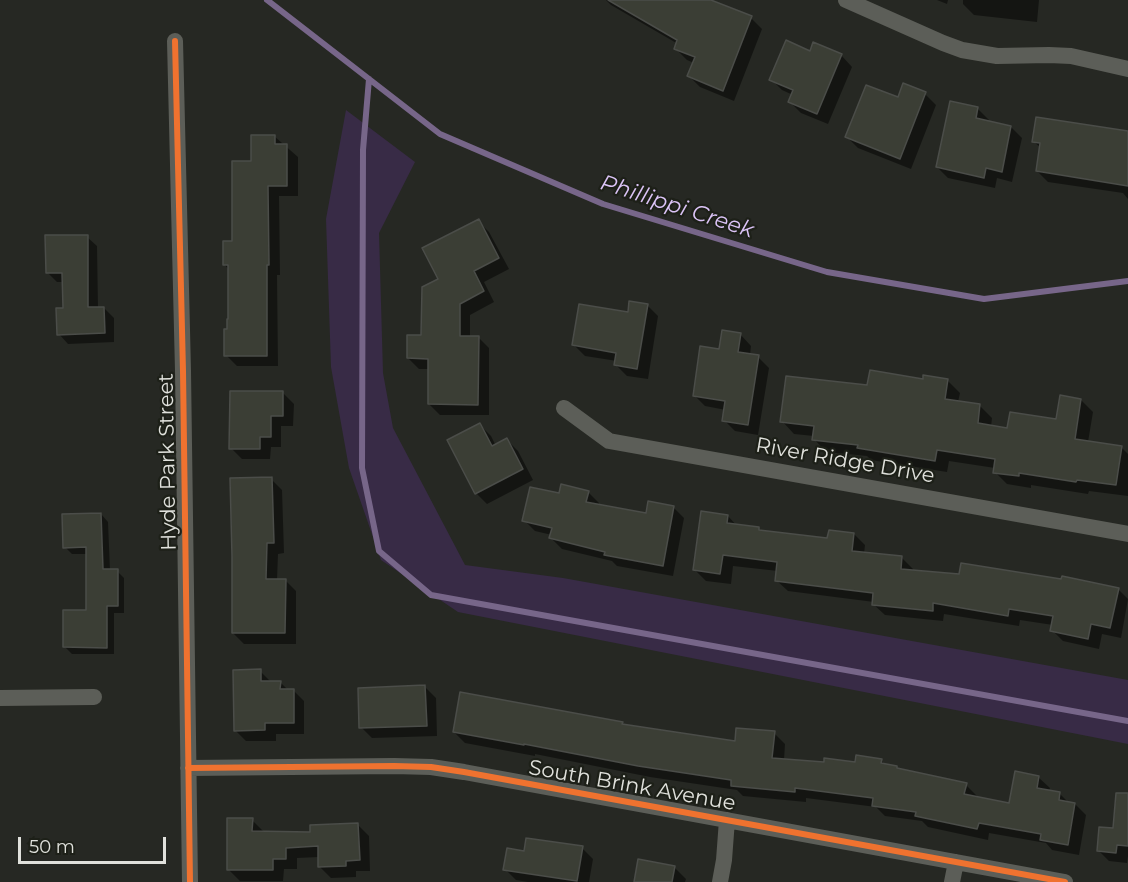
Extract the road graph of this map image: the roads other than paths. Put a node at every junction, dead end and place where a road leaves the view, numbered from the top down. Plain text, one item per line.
1 (846, 0) edge
2 (175, 41) dead end
3 (1128, 69) edge
4 (564, 408) dead end
5 (1128, 534) edge
6 (94, 697) dead end
7 (0, 698) edge
8 (189, 768) junction
9 (728, 820) junction
10 (956, 862) junction
11 (190, 882) edge
12 (720, 882) edge
13 (952, 882) edge
14 (1065, 882) edge

1 - 3 street
2 - 8 street, Hyde Park Street
4 - 5 street, River Ridge Drive
6 - 7 street
8 - 9 street, South Brink Avenue
8 - 11 street, Hyde Park Street
9 - 10 street, South Brink Avenue
9 - 12 street
10 - 13 street
10 - 14 street, South Brink Avenue

